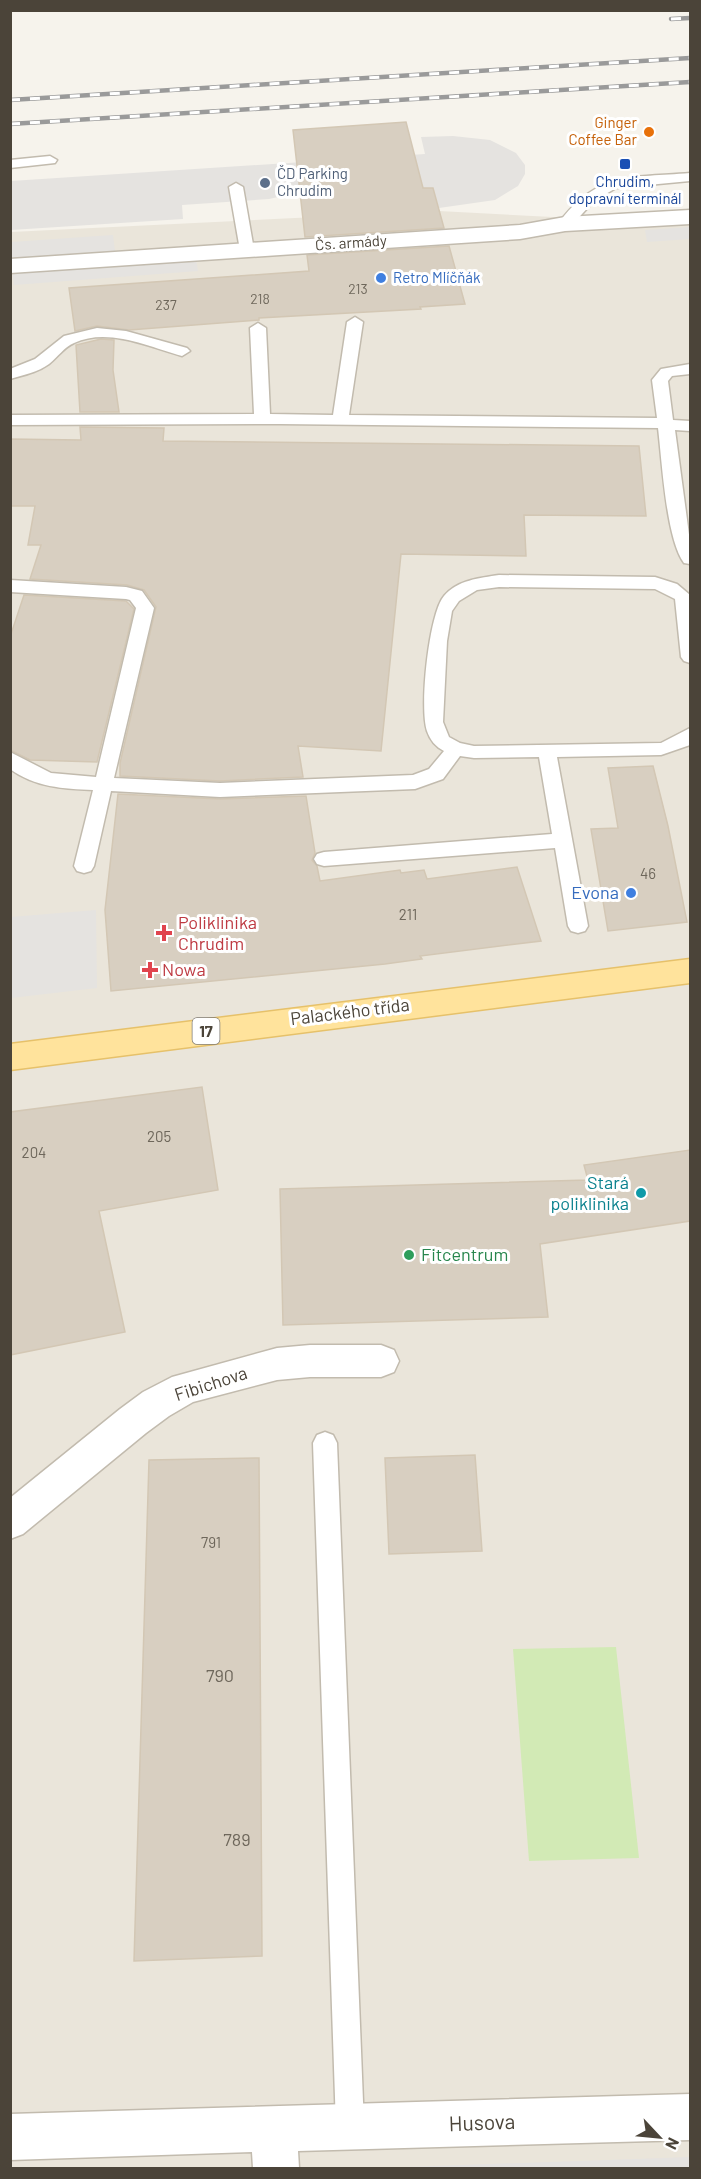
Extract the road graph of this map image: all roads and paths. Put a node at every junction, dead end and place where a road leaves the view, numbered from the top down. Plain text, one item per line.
1 (50, 160) dead end
2 (10, 164) edge
3 (690, 177) edge
4 (236, 187) dead end
5 (690, 217) edge
6 (565, 224) junction
7 (247, 250) junction
8 (10, 266) edge
9 (355, 322) dead end
10 (258, 328) dead end
11 (182, 351) dead end
12 (690, 369) edge
13 (10, 374) edge
14 (262, 419) junction
15 (340, 419) junction
16 (10, 420) edge
17 (666, 424) junction
18 (690, 426) edge
19 (690, 561) edge
20 (10, 586) edge
21 (668, 586) junction
22 (690, 657) edge
23 (690, 735) edge
24 (456, 749) junction
25 (547, 751) junction
26 (10, 758) edge
27 (103, 784) junction
28 (563, 840) junction
29 (324, 859) dead end
30 (84, 866) dead end
31 (578, 926) dead end
32 (690, 971) edge
33 (10, 1057) edge
34 (381, 1361) dead end
35 (325, 1443) dead end
36 (10, 1522) edge
37 (690, 2117) edge
38 (350, 2127) junction
39 (10, 2137) edge
40 (275, 2149) edge

1 - 2 lane
3 - 6 lane
4 - 7 lane
5 - 6 street, Čs. armády
6 - 7 street, Čs. armády
7 - 8 street, Čs. armády
9 - 15 lane
10 - 14 lane
11 - 13 lane
12 - 17 lane
14 - 15 lane
14 - 16 lane
15 - 17 lane
17 - 18 lane
17 - 19 lane
19 - 21 lane
20 - 27 lane
21 - 22 lane
21 - 24 lane
23 - 25 lane
24 - 25 lane
24 - 27 lane
25 - 28 lane
26 - 27 lane
27 - 30 lane
28 - 29 lane
28 - 31 lane
32 - 33 main road, Palackého třída / 17
34 - 36 street, Fibichova
35 - 38 lane
37 - 38 street, Husova
38 - 40 street, Husova
39 - 40 street, Husova

